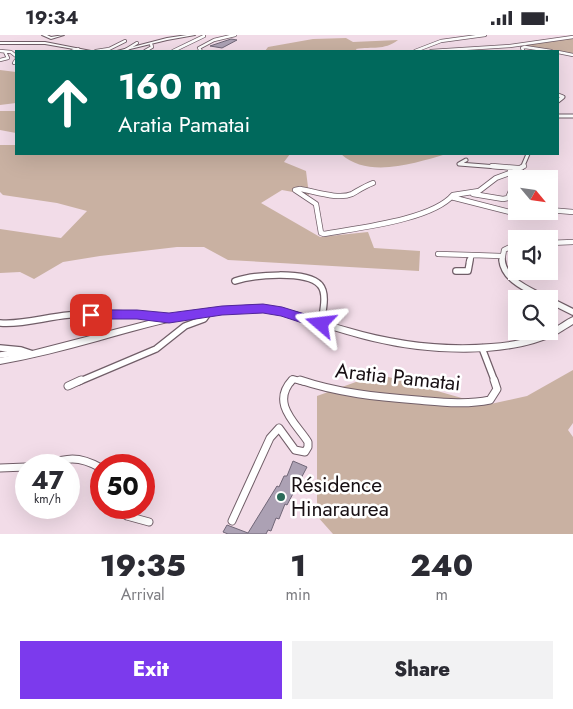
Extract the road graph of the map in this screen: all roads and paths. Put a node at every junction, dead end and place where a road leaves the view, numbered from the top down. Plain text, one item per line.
1 (44, 35) edge
2 (62, 35) edge
3 (185, 35) edge
4 (193, 35) edge
5 (235, 35) edge
6 (485, 35) edge
7 (204, 37) dead end
8 (573, 37) edge
9 (125, 41) dead end
10 (0, 43) edge
11 (137, 43) dead end
12 (151, 43) junction
13 (78, 49) junction
14 (75, 50) edge
15 (84, 50) edge
16 (102, 50) edge
17 (126, 50) edge
18 (127, 50) edge
19 (147, 50) edge
20 (175, 50) edge
21 (200, 50) edge
22 (416, 50) edge
23 (451, 50) edge
24 (523, 50) edge
25 (544, 50) edge
26 (0, 51) edge
27 (5, 51) junction
28 (559, 52) edge
29 (573, 55) edge
30 (15, 56) edge
31 (0, 60) edge
32 (559, 115) edge
33 (573, 116) edge
34 (528, 155) edge
35 (466, 160) dead end
36 (518, 169) junction
37 (373, 183) dead end
38 (467, 193) junction
39 (451, 197) junction
40 (508, 199) edge
41 (558, 211) edge
42 (508, 212) edge
43 (573, 212) edge
44 (572, 241) edge
45 (558, 242) edge
46 (508, 246) edge
47 (438, 253) dead end
48 (472, 255) junction
49 (501, 256) junction
50 (456, 271) dead end
51 (235, 281) dead end
52 (531, 290) edge
53 (558, 304) edge
54 (210, 312) junction
55 (573, 312) edge
56 (169, 318) junction
57 (573, 319) edge
58 (0, 323) edge
59 (321, 324) junction
60 (0, 348) edge
61 (482, 348) junction
62 (32, 353) junction
63 (0, 360) edge
64 (68, 386) dead end
65 (15, 467) edge
66 (0, 468) edge
67 (136, 519) edge
68 (232, 521) dead end
69 (148, 523) dead end

1 - 2 main road
3 - 4 main road
3 - 12 main road
5 - 21 street
6 - 22 street
7 - 20 street
8 - 23 street
9 - 16 street
10 - 13 main road
11 - 17 street
12 - 18 main road
12 - 19 street
13 - 14 street
13 - 15 main road
24 - 25 street
26 - 27 street
27 - 30 street
27 - 31 street
28 - 29 street
32 - 33 street
34 - 36 street
35 - 36 street
36 - 38 street
37 - 39 street
38 - 39 street
38 - 40 street
39 - 42 street
41 - 43 street
44 - 45 street
46 - 49 street
47 - 48 street
48 - 49 street
48 - 50 street
49 - 52 street
51 - 59 street
53 - 55 street
54 - 56 main road
54 - 59 main road
54 - 64 street
56 - 58 street
56 - 62 main road
57 - 61 main road
59 - 61 main road
60 - 62 street
61 - 68 street, Aratia Pamatai
62 - 63 main road
65 - 66 street
67 - 69 street

